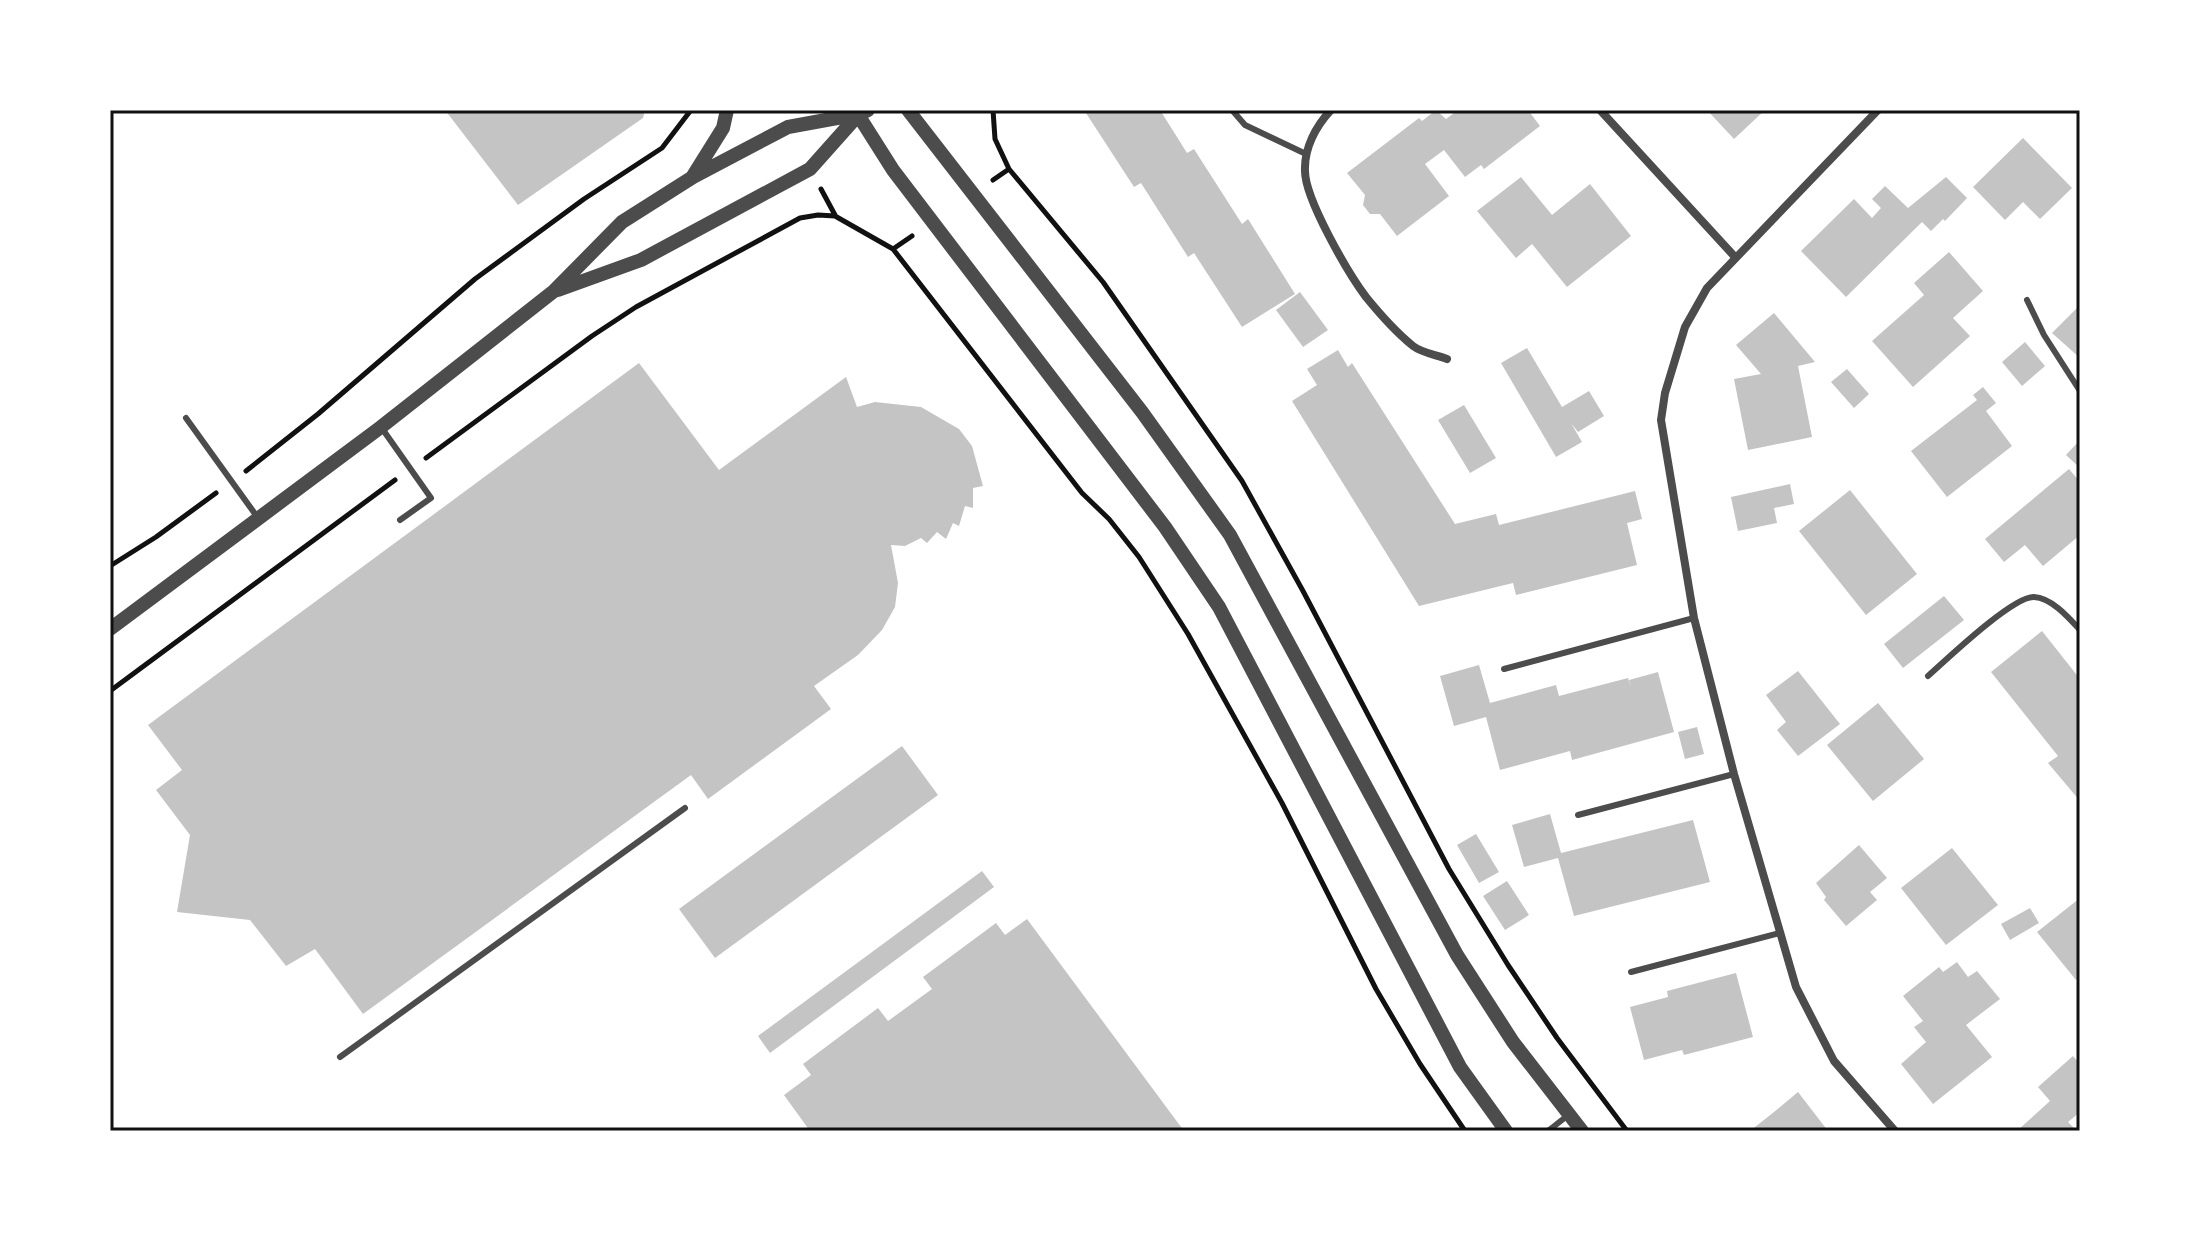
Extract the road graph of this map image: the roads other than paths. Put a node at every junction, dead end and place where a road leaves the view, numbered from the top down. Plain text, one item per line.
1 (727, 110) edge
2 (908, 110) edge
3 (1232, 110) edge
4 (1331, 110) edge
5 (1600, 110) edge
6 (1878, 110) edge
7 (860, 111) edge
8 (1306, 154) junction
9 (693, 177) junction
10 (1735, 257) junction
11 (554, 291) junction
12 (2027, 300) dead end
13 (1447, 359) dead end
14 (2080, 391) edge
15 (186, 418) dead end
16 (381, 427) junction
17 (258, 518) junction
18 (400, 520) dead end
19 (1694, 618) junction
20 (110, 629) edge
21 (2080, 630) edge
22 (1504, 669) dead end
23 (1928, 676) dead end
24 (1734, 774) junction
25 (685, 808) dead end
26 (1578, 815) dead end
27 (1780, 933) junction
28 (1631, 972) dead end
29 (340, 1057) dead end
30 (1569, 1114) junction
31 (1506, 1131) edge
32 (1548, 1131) edge
33 (1582, 1131) edge
34 (1895, 1131) edge

1 - 9 street
2 - 30 street
3 - 8 lane
4 - 8 street
5 - 10 street
6 - 10 street
7 - 9 street
7 - 11 street
7 - 31 street
8 - 13 street
9 - 11 street
10 - 19 street
11 - 16 street
12 - 14 lane
15 - 17 lane
16 - 17 street
16 - 18 lane
17 - 20 street
19 - 22 lane
19 - 24 street
21 - 23 lane
24 - 26 lane
24 - 27 street
25 - 29 lane
27 - 28 lane
27 - 34 street
30 - 32 lane
30 - 33 street

